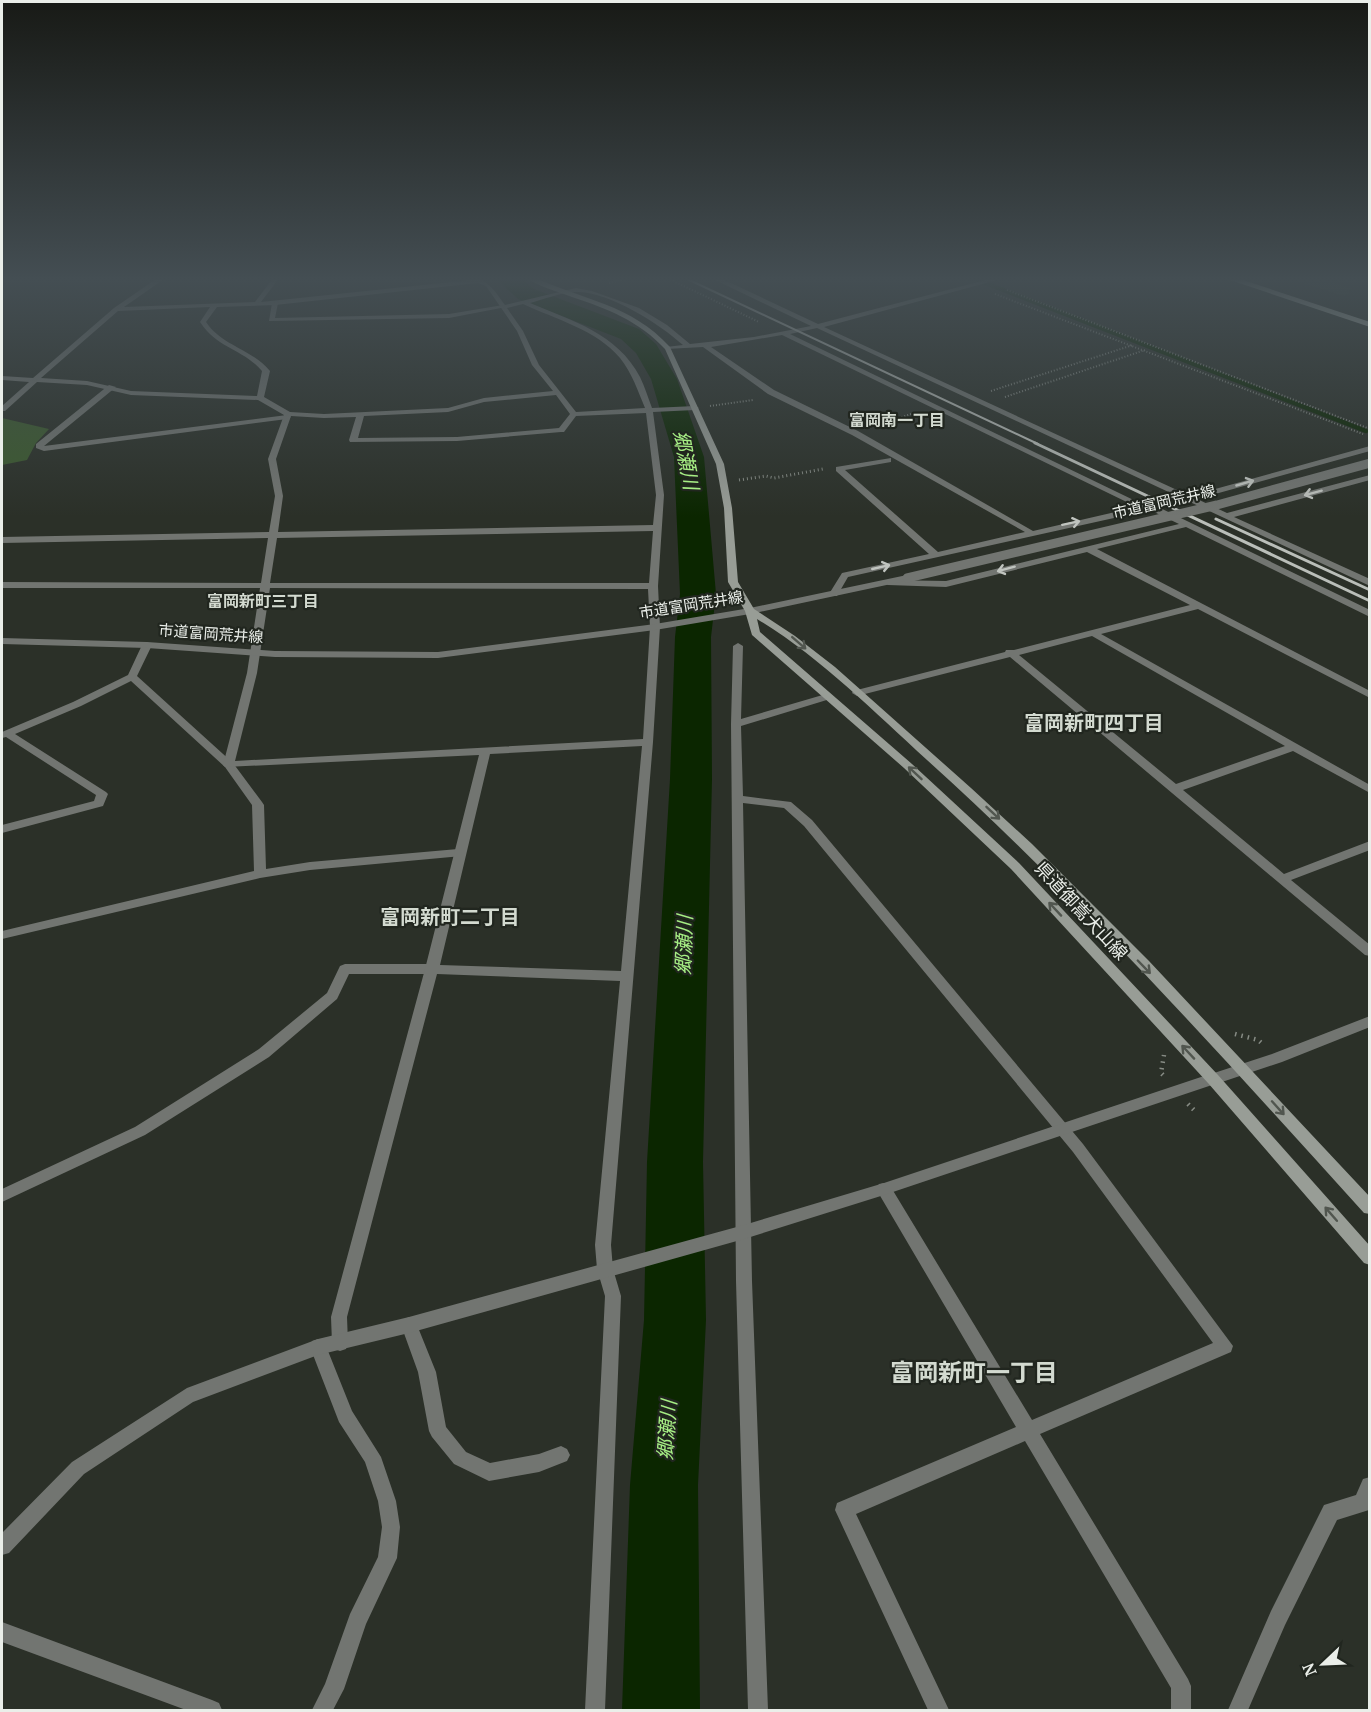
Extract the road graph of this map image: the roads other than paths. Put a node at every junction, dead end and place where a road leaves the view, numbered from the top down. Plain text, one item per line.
1 (60, 357) edge
2 (254, 357) edge
3 (532, 357) edge
4 (623, 357) edge
5 (672, 357) edge
6 (721, 357) edge
7 (831, 357) edge
8 (881, 357) edge
9 (2, 378) edge
10 (33, 380) junction
11 (112, 387) junction
12 (557, 393) junction
13 (260, 398) junction
14 (695, 408) junction
15 (2, 409) edge
16 (649, 410) junction
17 (361, 414) junction
18 (574, 414) junction
19 (287, 415) junction
20 (1370, 448) edge
21 (888, 460) dead end
22 (1370, 463) edge
23 (1370, 477) edge
24 (1189, 499) junction
25 (1143, 507) junction
26 (1227, 516) junction
27 (1185, 525) junction
28 (656, 528) junction
29 (1030, 532) junction
30 (273, 536) junction
31 (2, 540) edge
32 (1087, 548) junction
33 (935, 554) junction
34 (888, 582) junction
35 (1370, 583) edge
36 (2, 585) edge
37 (653, 586) junction
38 (266, 587) junction
39 (834, 594) junction
40 (1199, 606) junction
41 (750, 611) junction
42 (1370, 614) edge
43 (654, 627) junction
44 (1093, 633) junction
45 (2, 641) edge
46 (147, 645) junction
47 (738, 646) dead end
48 (254, 651) junction
49 (1010, 652) junction
50 (132, 677) junction
51 (857, 693) junction
52 (1370, 695) edge
53 (826, 697) junction
54 (736, 724) junction
55 (5, 735) edge
56 (648, 742) junction
57 (1294, 747) junction
58 (485, 751) junction
59 (229, 765) junction
60 (1174, 789) junction
61 (1370, 790) edge
62 (738, 799) junction
63 (2, 829) edge
64 (1370, 845) edge
65 (458, 853) junction
66 (260, 874) junction
67 (1282, 879) junction
68 (2, 935) edge
69 (1370, 952) edge
70 (432, 969) junction
71 (627, 976) junction
72 (1370, 1021) edge
73 (1242, 1069) junction
74 (1213, 1079) junction
75 (1064, 1130) junction
76 (884, 1189) junction
77 (2, 1196) edge
78 (1370, 1208) edge
79 (744, 1232) junction
80 (1370, 1258) edge
81 (605, 1269) junction
82 (409, 1325) junction
83 (340, 1343) junction
84 (318, 1347) junction
85 (1028, 1432) junction
86 (561, 1455) dead end
87 (1370, 1486) edge
88 (2, 1546) edge
89 (2, 1632) edge
90 (212, 1710) edge
91 (322, 1710) edge
92 (595, 1710) edge
93 (758, 1710) edge
94 (939, 1710) edge
95 (1181, 1710) edge
96 (1238, 1710) edge

1 - 10 street
2 - 13 street
3 - 12 street
4 - 16 street
5 - 14 main road, 県道御嵩犬山線
6 - 29 street
7 - 25 street
8 - 24 street
9 - 10 street
10 - 11 street
10 - 15 street
11 - 13 street
11 - 19 street
12 - 17 street
12 - 18 street
13 - 19 street
14 - 16 street
14 - 41 main road, 県道御嵩犬山線
16 - 18 street
16 - 28 street
17 - 18 street
17 - 19 street
19 - 30 street
24 -> 20 street
21 - 33 street
22 - 34 street, 市道富岡荒井線, bridge
23 -> 26 street
24 - 26 street
25 - 27 street
29 -> 25 street
26 - 35 street
27 - 32 street
27 - 42 street
28 - 30 street
28 - 37 street
29 - 33 street
30 - 31 street
30 - 38 street
32 -> 34 street
32 - 40 street
39 -> 33 street
34 - 39 street, 市道富岡荒井線
36 - 38 street
37 - 38 street
37 - 43 street
38 - 48 street
39 - 41 street, 市道富岡荒井線
40 - 44 street
40 - 52 street
41 - 43 street, 市道富岡荒井線
41 -> 51 main road, 県道御嵩犬山線
41 - 53 main road, 県道御嵩犬山線
43 - 48 street, 市道富岡荒井線
43 - 56 street
44 - 49 street
44 - 57 street
45 - 46 street, 市道富岡荒井線
46 - 48 street, 市道富岡荒井線
46 - 50 street
47 - 54 street
48 - 59 street
49 - 51 street
49 - 60 street
50 - 55 street
50 - 59 street
51 -> 73 main road, 県道御嵩犬山線
53 - 54 street
74 -> 53 main road, 県道御嵩犬山線
54 - 62 street
55 - 63 street
56 - 58 street
56 - 71 street
57 - 60 street
57 - 61 street
58 - 59 street
58 - 65 street
59 - 66 street
60 - 67 street
62 - 75 street
62 - 79 street
64 - 67 street
65 - 66 street
65 - 70 street
66 - 68 street
67 - 69 street
70 - 71 street
70 - 77 street
70 - 83 street
71 - 81 street
72 - 73 street
73 - 74 street
73 -> 78 main road, 県道御嵩犬山線
74 - 75 street
80 -> 74 main road, 県道御嵩犬山線
75 - 76 street
75 - 85 street
76 - 79 street
76 - 85 street
79 - 81 street
79 - 93 street
81 - 82 street
81 - 92 street
82 - 83 street
82 - 86 street
83 - 84 street
84 - 88 street
84 - 91 street
85 - 94 street
85 - 95 street
87 - 96 street
89 - 90 street

